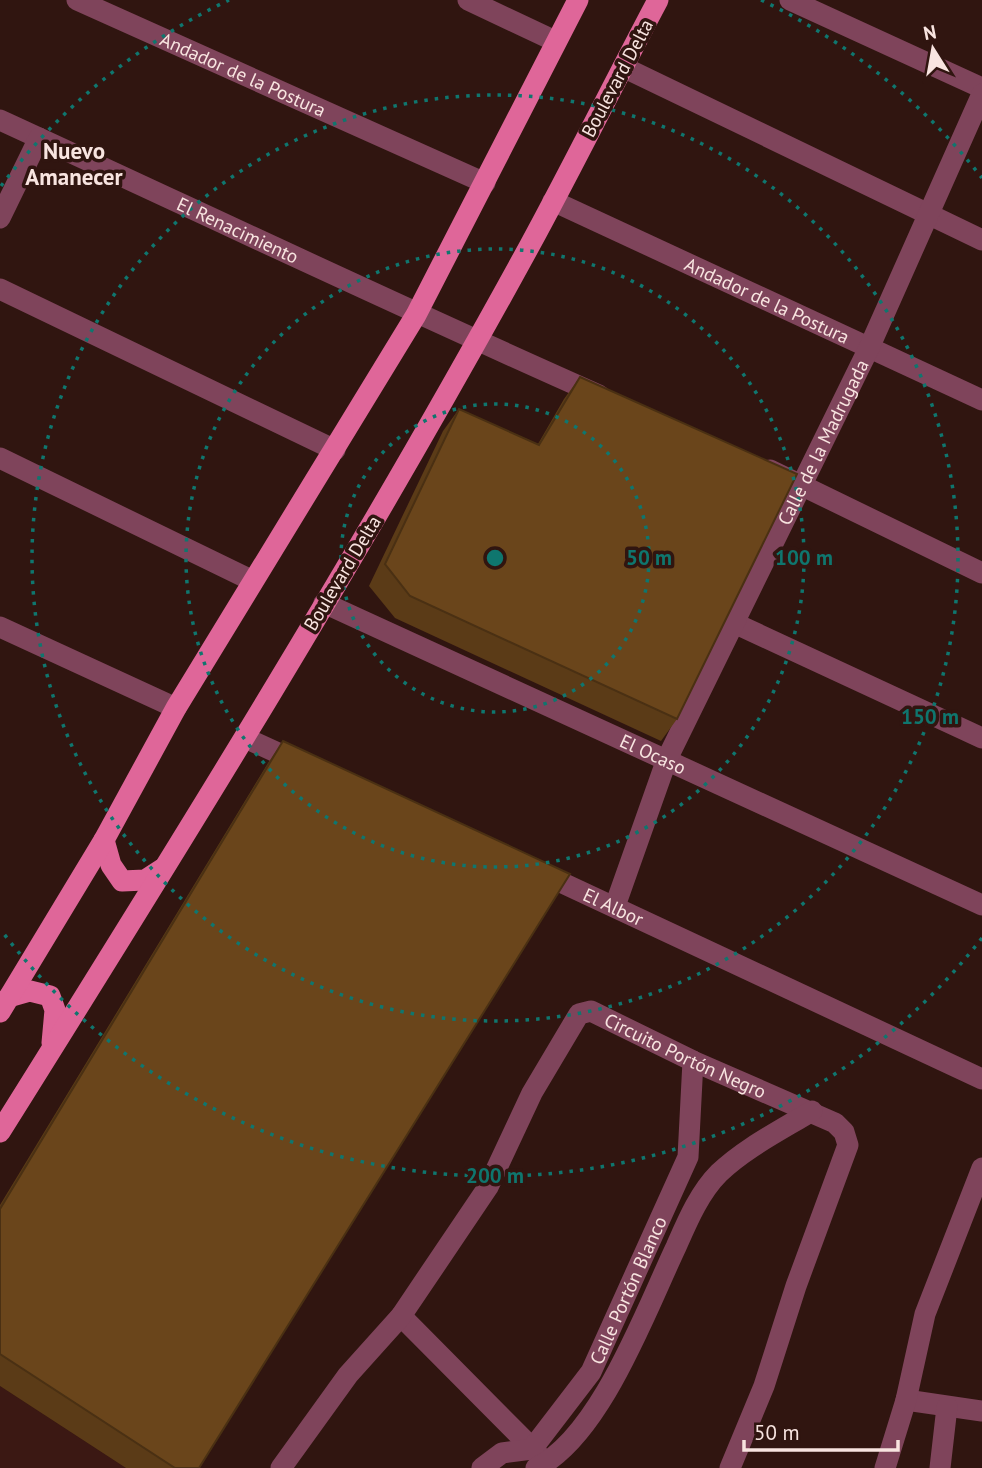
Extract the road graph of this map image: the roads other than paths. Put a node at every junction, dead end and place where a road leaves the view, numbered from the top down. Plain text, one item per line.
1 (77, 0) edge
2 (468, 0) edge
3 (578, 0) edge
4 (658, 0) edge
5 (790, 0) edge
6 (103, 6) edge
7 (555, 41) junction
8 (623, 67) junction
9 (982, 88) edge
10 (982, 94) edge
11 (0, 120) edge
12 (39, 138) junction
13 (485, 183) junction
14 (553, 201) junction
15 (930, 216) junction
16 (0, 218) edge
17 (982, 240) edge
18 (0, 289) edge
19 (416, 315) junction
20 (477, 341) junction
21 (869, 348) junction
22 (982, 400) edge
23 (614, 401) edge
24 (335, 450) junction
25 (0, 458) edge
26 (751, 462) edge
27 (801, 484) junction
28 (982, 573) edge
29 (253, 581) junction
30 (324, 603) junction
31 (734, 623) junction
32 (0, 628) edge
33 (176, 708) junction
34 (244, 738) junction
35 (982, 738) edge
36 (667, 759) junction
37 (318, 771) edge
38 (104, 840) junction
39 (516, 862) edge
40 (165, 867) junction
41 (982, 905) edge
42 (615, 906) junction
43 (4, 1005) edge
44 (52, 1049) junction
45 (693, 1061) junction
46 (982, 1079) edge
47 (812, 1111) junction
48 (0, 1132) edge
49 (688, 1157) junction
50 (981, 1172) edge
51 (718, 1174) junction
52 (401, 1316) junction
53 (906, 1401) junction
54 (947, 1408) junction
55 (982, 1411) edge
56 (544, 1462) edge
57 (281, 1468) edge
58 (482, 1468) edge
59 (730, 1468) edge
60 (885, 1468) edge
61 (940, 1468) edge

1 - 6 street, Andador de la Postura
2 - 7 street
3 - 7 main road
4 - 8 main road, Boulevard Delta
5 - 9 street
6 - 13 street, Andador de la Postura
7 - 13 main road
8 - 14 main road, Boulevard Delta
8 - 15 street
10 - 15 street, Calle de la Madrugada
11 - 12 street, El Renacimiento
12 - 16 street
12 - 19 street, El Renacimiento
13 - 19 main road
14 - 20 main road, Boulevard Delta
14 - 21 street, Andador de la Postura
15 - 17 street
15 - 21 street, Calle de la Madrugada
18 - 24 street
19 - 20 street, El Renacimiento
19 - 24 main road
20 - 23 street, El Renacimiento
20 - 30 main road, Boulevard Delta
21 - 22 street, Andador de la Postura
21 - 27 street, Calle de la Madrugada
24 - 29 main road
25 - 29 street
26 - 27 street
27 - 28 street
27 - 31 street, Calle de la Madrugada
29 - 33 main road
30 - 34 main road, Boulevard Delta
30 - 36 street, El Ocaso
31 - 35 street
31 - 36 street, Calle de la Madrugada
32 - 33 street
33 - 38 main road
34 - 37 street
34 - 40 main road, Boulevard Delta
36 - 41 street, El Ocaso
36 - 42 street, Calle de la Madrugada
38 - 40 main road
38 - 43 main road
39 - 42 street, El Albor
40 - 44 main road, Boulevard Delta
42 - 46 street, El Albor
43 - 44 main road
44 - 48 main road, Boulevard Delta
45 - 47 street, Circuito Portón Negro
45 - 49 street, Calle Portón Blanco
45 - 52 street, Circuito Portón Negro
47 - 51 street, Calle Portón Blanco
47 - 59 street, Circuito Portón Negro
49 - 51 street
49 - 56 street, Calle Portón Blanco
50 - 53 street
51 - 56 street, Calle Portón Blanco
52 - 56 street
52 - 57 street, Circuito Portón Negro
53 - 54 street
53 - 60 street
54 - 55 street
54 - 61 street
56 - 58 street, Calle Portón Blanco

